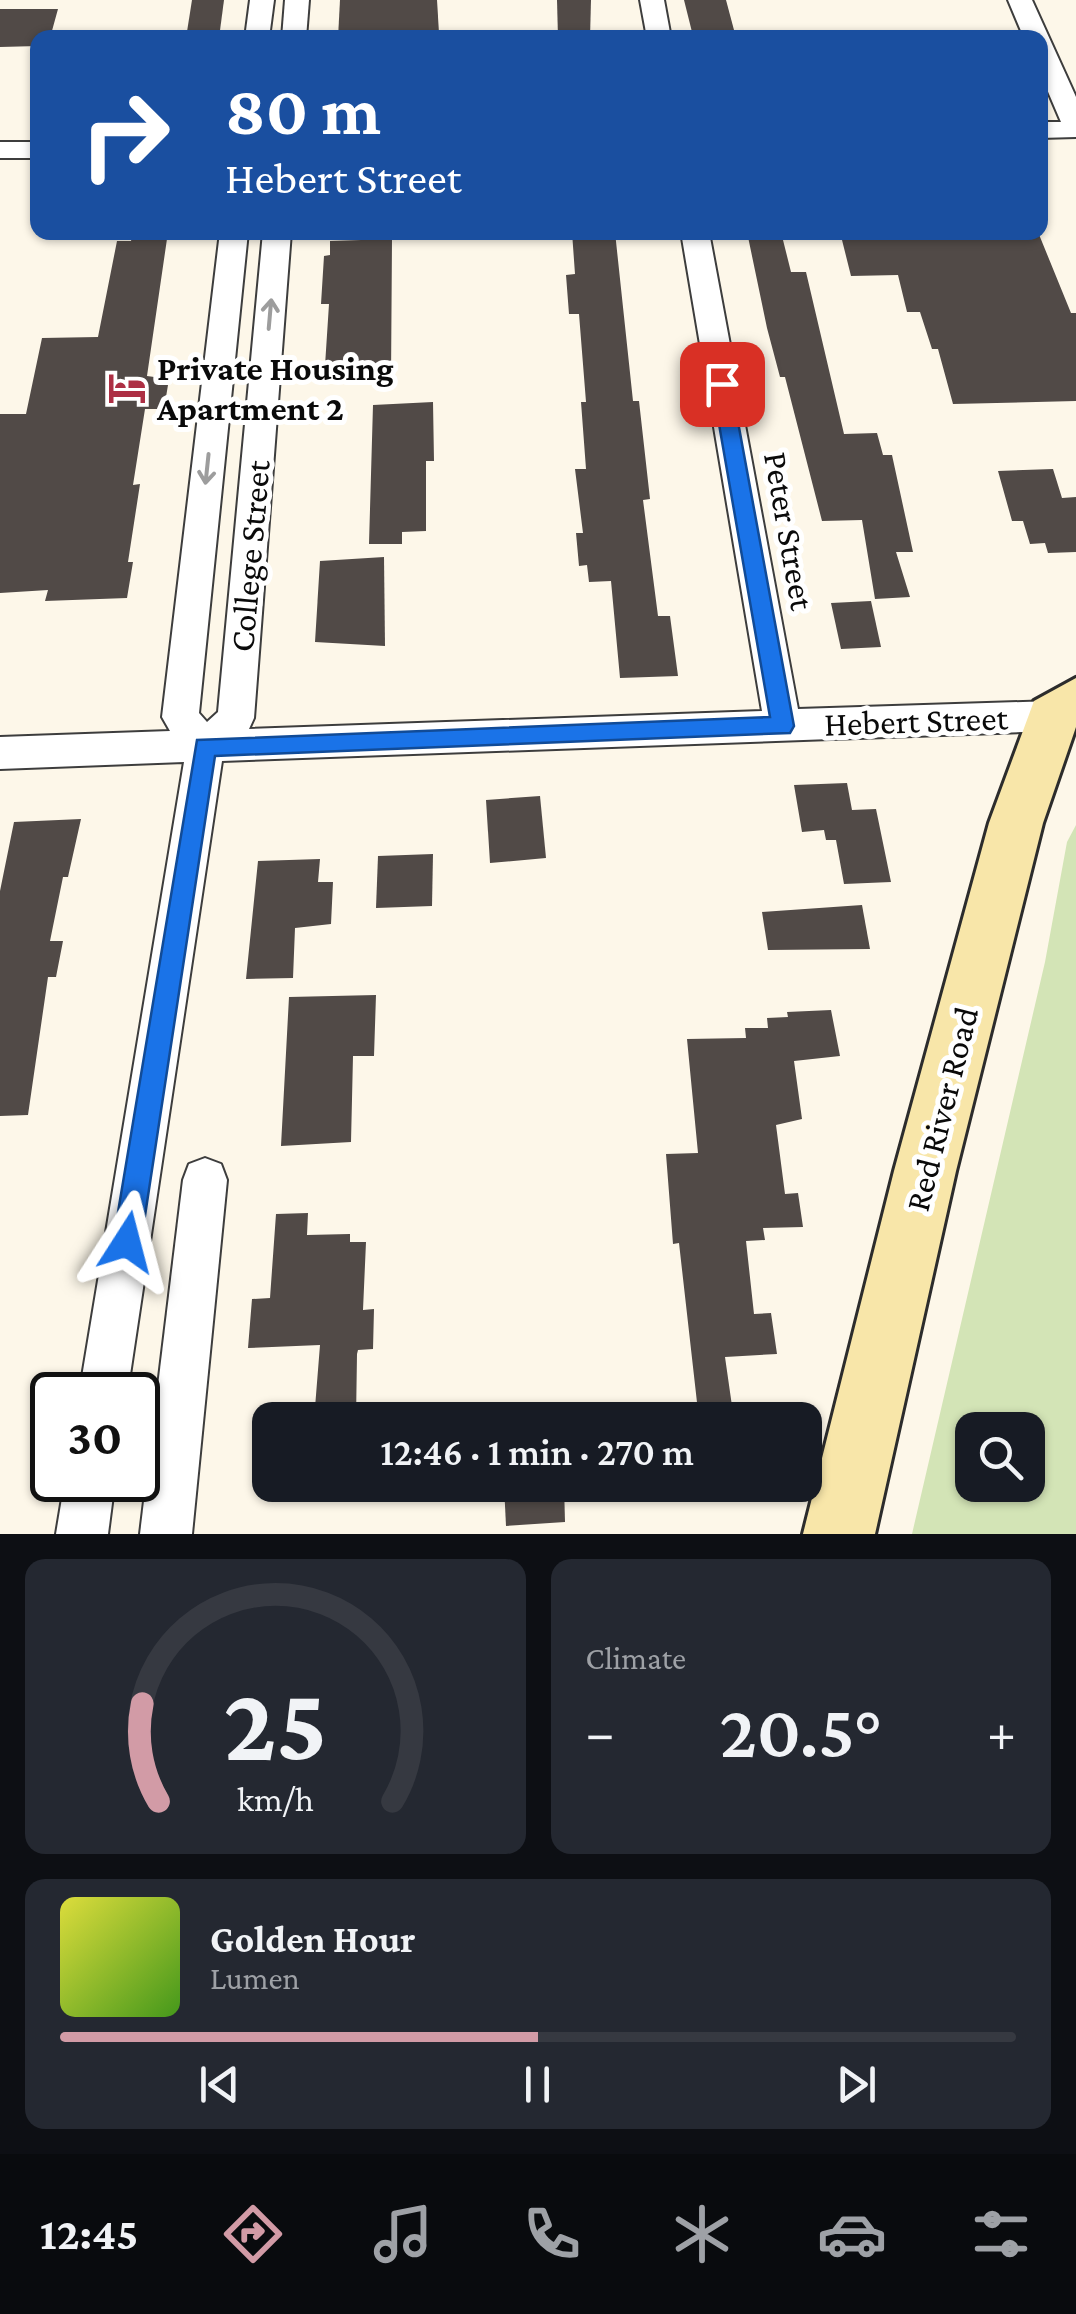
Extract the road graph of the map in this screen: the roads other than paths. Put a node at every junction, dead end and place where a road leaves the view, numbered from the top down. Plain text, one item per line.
1 (262, 0) edge
2 (297, 0) edge
3 (652, 0) edge
4 (1020, 0) edge
5 (258, 30) edge
6 (295, 30) edge
7 (658, 30) edge
8 (1033, 30) edge
9 (1048, 63) edge
10 (1076, 128) edge
11 (1048, 130) edge
12 (0, 150) edge
13 (30, 150) edge
14 (233, 240) edge
15 (276, 240) edge
16 (696, 240) edge
17 (1064, 708) edge
18 (782, 726) junction
19 (205, 746) junction
20 (0, 753) edge
21 (205, 1180) dead end
22 (108, 1372) edge
23 (87, 1502) edge
24 (82, 1534) edge
25 (166, 1534) edge
26 (839, 1534) edge

1 - 5 street
2 - 6 street
3 - 7 street
4 - 8 street
9 - 10 street
10 - 11 street
12 - 13 street
14 -> 19 street, College Street
19 -> 15 street, College Street
16 - 18 street, Peter Street
17 - 18 street, Hebert Street
17 - 26 main road, Red River Road
18 - 19 street, Hebert Street
19 - 20 street, Hebert Street
19 - 22 street
21 - 25 street
23 - 24 street

